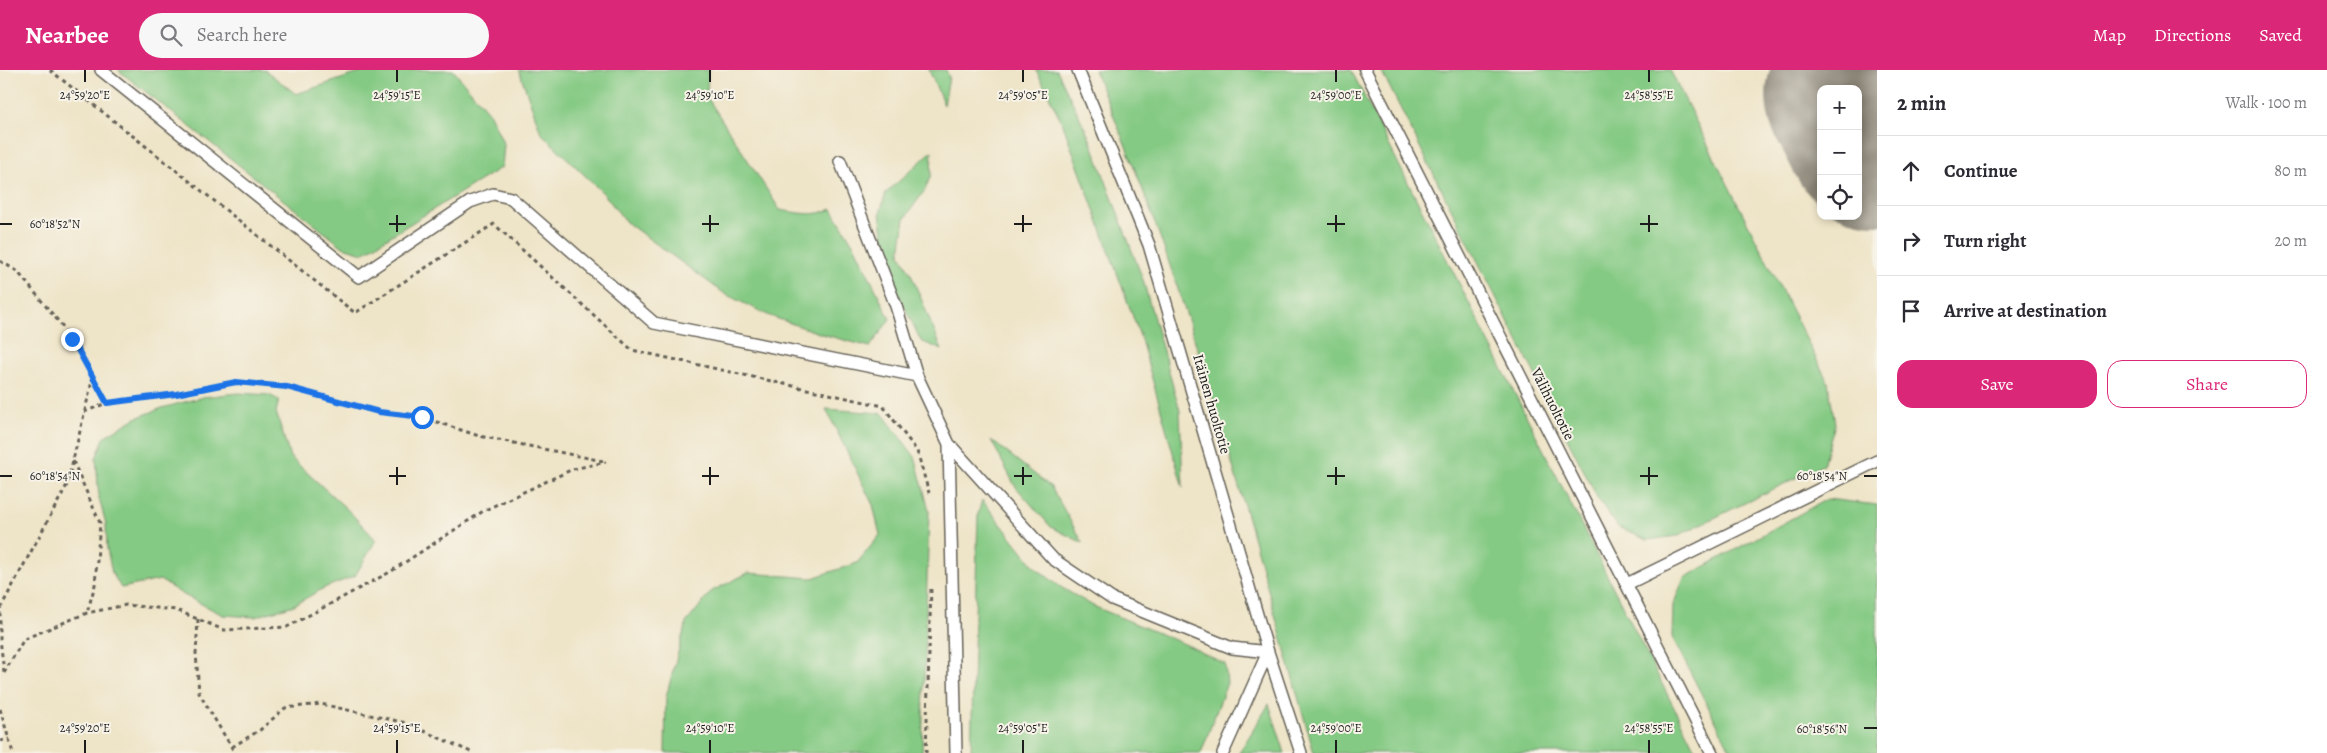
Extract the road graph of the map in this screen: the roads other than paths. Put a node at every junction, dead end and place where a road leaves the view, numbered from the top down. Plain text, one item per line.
1 (101, 70) edge
2 (1078, 70) edge
3 (1365, 70) edge
4 (840, 161) dead end
5 (917, 376) junction
6 (949, 444) junction
7 (1877, 461) edge
8 (1627, 584) junction
9 (1268, 652) junction
10 (956, 753) edge
11 (1223, 753) edge
12 (1300, 753) edge
13 (1712, 753) edge

1 - 5 lane
2 - 9 lane, Itäinen huoltotie
3 - 8 lane, Välihuoltotie
4 - 5 lane
5 - 6 lane
6 - 9 lane
6 - 10 lane
7 - 8 lane
8 - 13 lane, Välihuoltotie
9 - 11 lane
9 - 12 lane, Itäinen huoltotie

